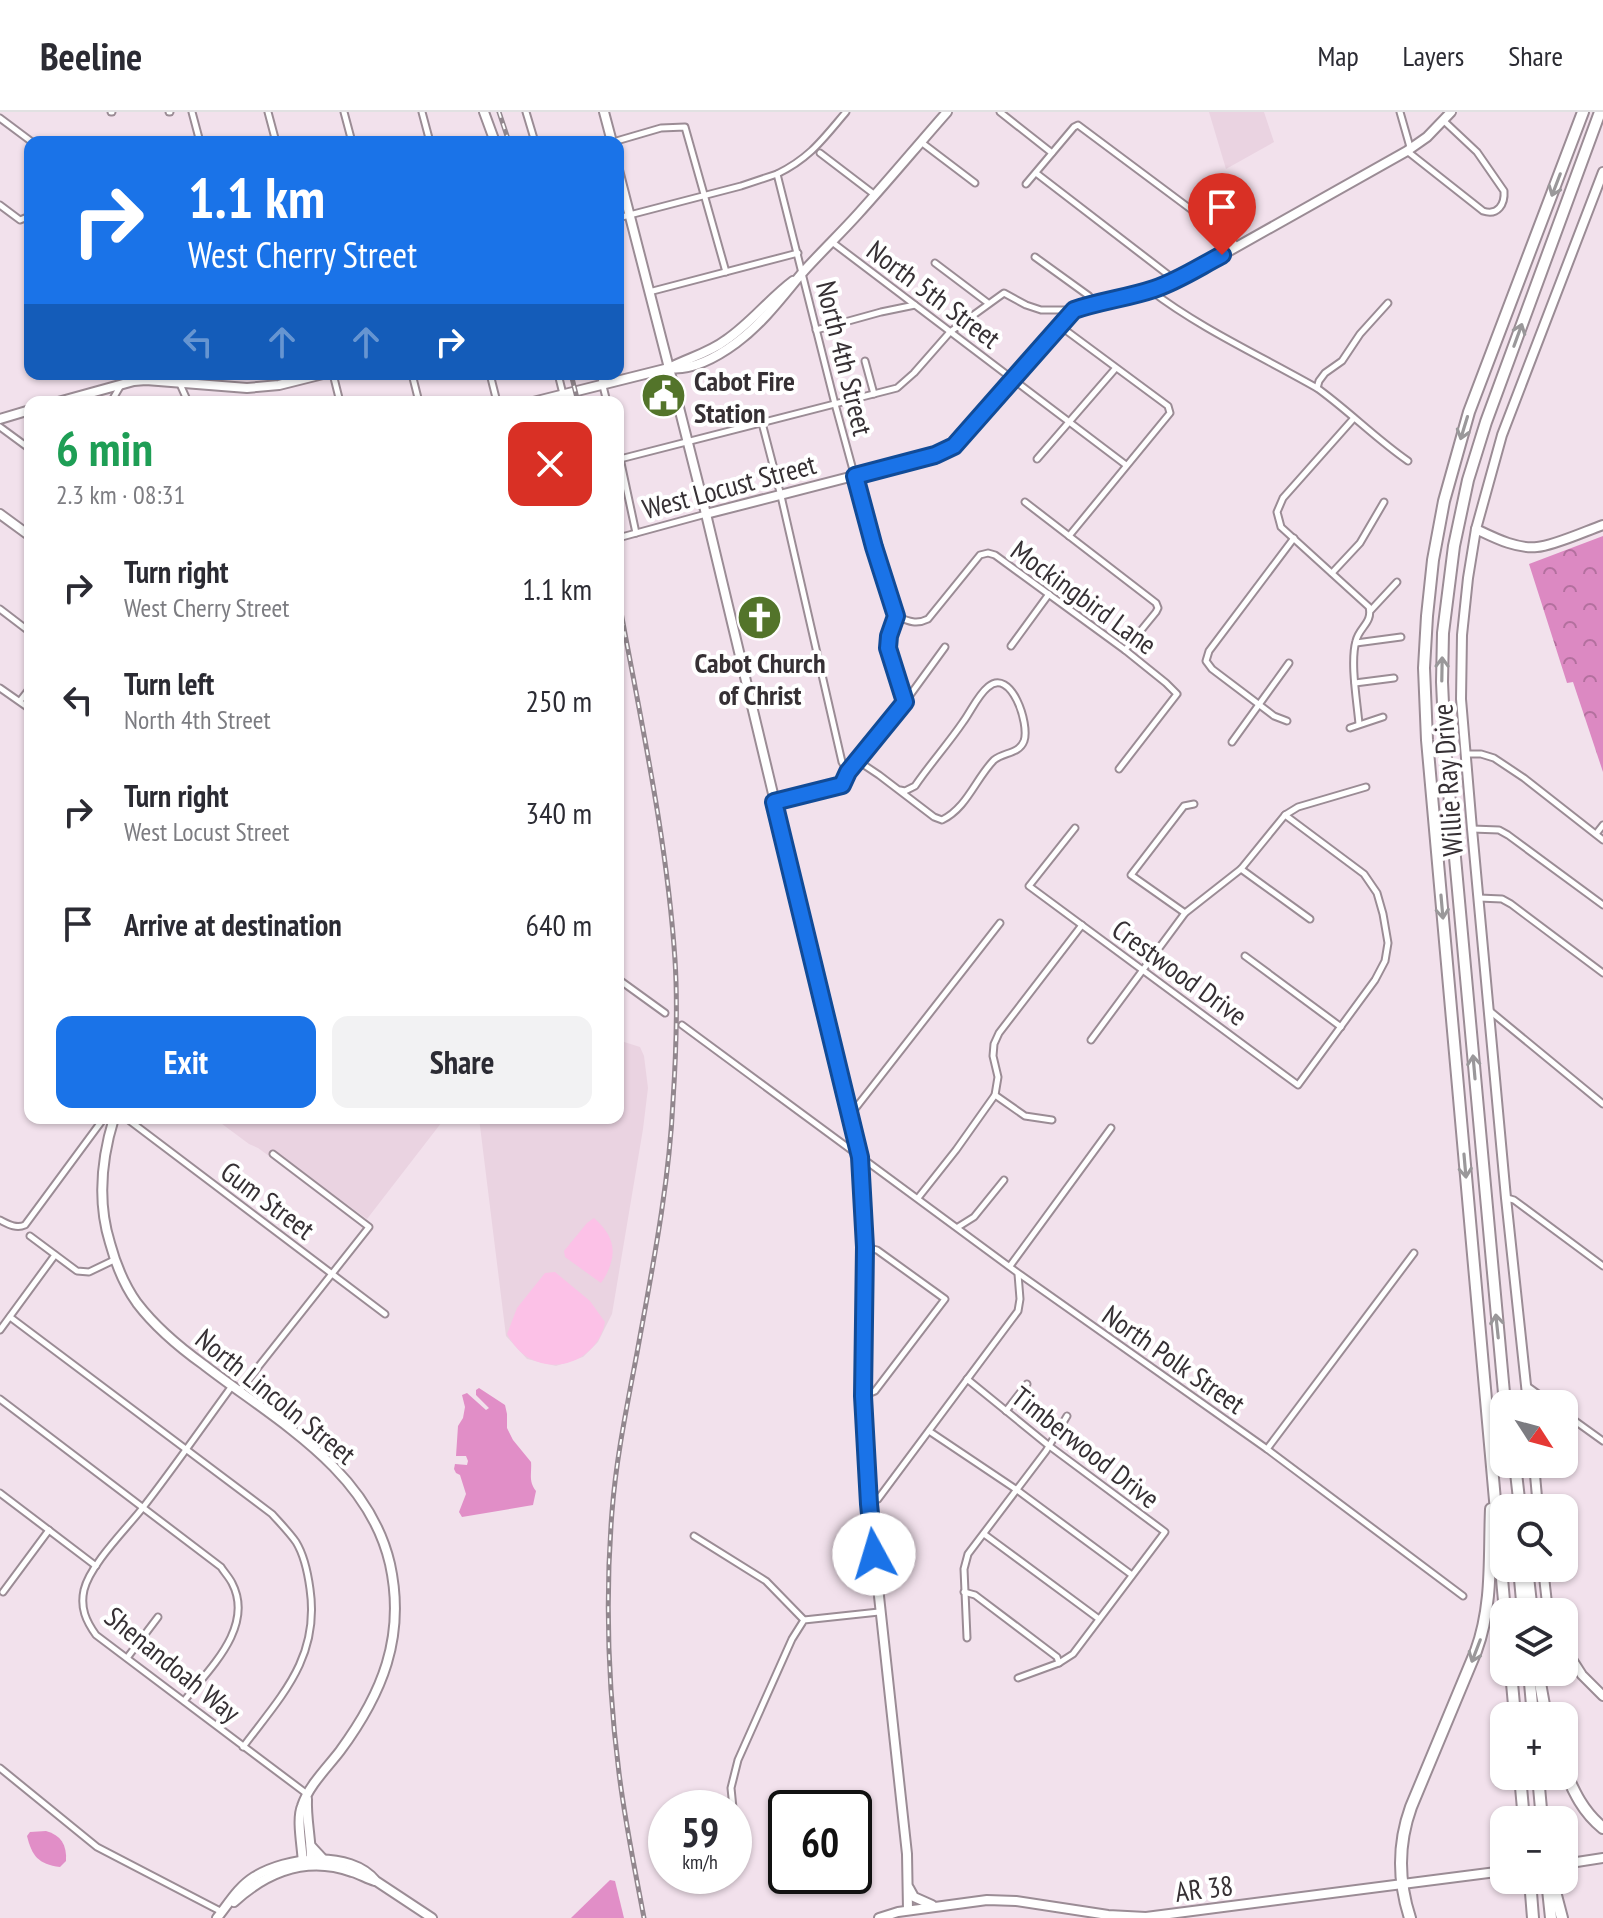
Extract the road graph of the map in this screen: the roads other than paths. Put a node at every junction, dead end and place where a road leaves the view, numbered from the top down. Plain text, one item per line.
1 (192, 112) edge
2 (268, 112) edge
3 (344, 112) edge
4 (422, 112) edge
5 (484, 112) edge
6 (526, 112) edge
7 (604, 112) edge
8 (846, 112) edge
9 (947, 112) edge
10 (1000, 112) edge
11 (1400, 112) edge
12 (1451, 112) edge
13 (1583, 112) edge
14 (1600, 112) edge
15 (0, 118) edge
16 (1444, 121) junction
17 (24, 136) edge
18 (198, 136) edge
19 (274, 136) edge
20 (350, 136) edge
21 (428, 136) edge
22 (493, 136) edge
23 (533, 136) edge
24 (611, 136) edge
25 (624, 139) edge
26 (921, 142) junction
27 (1409, 150) junction
28 (820, 153) dead end
29 (1052, 153) junction
30 (1603, 172) edge
31 (1036, 173) junction
32 (777, 177) junction
33 (975, 183) dead end
34 (1026, 184) dead end
35 (624, 195) edge
36 (704, 195) junction
37 (875, 195) junction
38 (0, 205) edge
39 (629, 216) junction
40 (624, 217) edge
41 (24, 218) edge
42 (832, 242) junction
43 (1236, 247) junction
44 (798, 253) junction
45 (1035, 257) dead end
46 (935, 263) dead end
47 (726, 272) junction
48 (803, 273) junction
49 (1176, 281) junction
50 (1150, 290) junction
51 (649, 292) junction
52 (988, 303) junction
53 (1093, 303) junction
54 (1388, 303) dead end
55 (915, 305) junction
56 (1074, 310) junction
57 (1059, 326) junction
58 (816, 330) junction
59 (950, 332) junction
60 (865, 361) dead end
61 (669, 368) junction
62 (1115, 369) junction
63 (624, 379) edge
64 (1013, 379) junction
65 (173, 380) edge
66 (299, 380) edge
67 (602, 380) edge
68 (620, 380) edge
69 (122, 384) junction
70 (603, 384) junction
71 (1317, 388) junction
72 (874, 394) junction
73 (79, 396) edge
74 (115, 396) edge
75 (570, 396) edge
76 (606, 396) edge
77 (835, 404) junction
78 (24, 412) edge
79 (1354, 418) junction
80 (0, 419) edge
81 (1069, 422) junction
82 (762, 423) junction
83 (0, 427) edge
84 (689, 442) junction
85 (24, 445) edge
86 (624, 458) edge
87 (1037, 459) dead end
88 (1408, 461) dead end
89 (1126, 465) junction
90 (855, 476) junction
91 (624, 478) edge
92 (781, 496) junction
93 (1025, 502) dead end
94 (1384, 502) dead end
95 (0, 514) edge
96 (706, 514) junction
97 (1603, 525) edge
98 (1476, 529) junction
99 (24, 532) edge
100 (636, 533) junction
101 (624, 536) edge
102 (1069, 536) junction
103 (1294, 538) junction
104 (1332, 573) junction
105 (1397, 582) dead end
106 (1049, 594) junction
107 (0, 609) edge
108 (1371, 611) junction
109 (896, 616) junction
110 (24, 627) edge
111 (1401, 637) dead end
112 (1356, 643) junction
113 (1011, 646) dead end
114 (945, 647) dead end
115 (1125, 650) junction
116 (1289, 663) dead end
117 (1394, 678) dead end
118 (1355, 683) junction
119 (0, 688) edge
120 (24, 696) edge
121 (20, 701) junction
122 (905, 702) junction
123 (24, 704) edge
124 (1260, 705) junction
125 (1383, 717) dead end
126 (1287, 721) dead end
127 (1359, 724) junction
128 (1350, 728) dead end
129 (1232, 742) dead end
130 (1466, 754) junction
131 (858, 761) junction
132 (1119, 769) dead end
133 (848, 772) junction
134 (915, 786) junction
135 (1366, 787) dead end
136 (900, 790) junction
137 (774, 802) junction
138 (915, 802) junction
139 (1194, 804) dead end
140 (1285, 815) junction
141 (1603, 825) edge
142 (1075, 828) dead end
143 (1472, 829) junction
144 (1596, 834) junction
145 (1603, 840) edge
146 (1241, 869) junction
147 (1478, 898) junction
148 (1603, 905) edge
149 (1185, 913) junction
150 (1310, 919) dead end
151 (1000, 923) dead end
152 (1082, 925) junction
153 (1245, 956) dead end
154 (1143, 970) junction
155 (1603, 973) edge
156 (624, 983) edge
157 (1489, 1010) junction
158 (665, 1013) dead end
159 (682, 1025) dead end
160 (1341, 1027) junction
161 (1091, 1040) dead end
162 (995, 1095) junction
163 (1603, 1104) edge
164 (850, 1115) junction
165 (1052, 1120) dead end
166 (100, 1124) edge
167 (112, 1124) edge
168 (134, 1124) edge
169 (1111, 1128) dead end
170 (273, 1154) dead end
171 (860, 1157) junction
172 (1004, 1180) dead end
173 (918, 1198) junction
174 (1506, 1198) junction
175 (0, 1220) edge
176 (958, 1227) junction
177 (30, 1236) dead end
178 (865, 1247) junction
179 (1414, 1253) dead end
180 (55, 1255) junction
181 (114, 1260) junction
182 (1010, 1266) junction
183 (1603, 1266) edge
184 (1018, 1273) junction
185 (332, 1274) junction
186 (385, 1314) dead end
187 (10, 1317) junction
188 (0, 1330) edge
189 (967, 1379) junction
190 (1027, 1384) dead end
191 (1527, 1385) junction
192 (236, 1389) junction
193 (1504, 1390) edge
194 (1527, 1390) edge
195 (1534, 1390) edge
196 (863, 1396) junction
197 (0, 1399) edge
198 (1006, 1411) junction
199 (1067, 1416) dead end
200 (1578, 1423) edge
201 (929, 1431) junction
202 (1490, 1440) edge
203 (1603, 1441) edge
204 (1048, 1445) junction
205 (187, 1448) junction
206 (1267, 1449) junction
207 (1492, 1478) edge
208 (1493, 1478) edge
209 (1017, 1490) junction
210 (0, 1493) edge
211 (869, 1504) junction
212 (143, 1508) junction
213 (49, 1530) junction
214 (984, 1534) junction
215 (694, 1536) dead end
216 (96, 1566) junction
217 (1132, 1575) junction
218 (3, 1592) dead end
219 (964, 1592) junction
220 (1463, 1596) dead end
221 (1504, 1598) edge
222 (879, 1612) junction
223 (158, 1617) dead end
224 (1099, 1619) junction
225 (804, 1620) junction
226 (967, 1638) dead end
227 (127, 1658) junction
228 (1059, 1663) junction
229 (1578, 1669) edge
230 (1018, 1678) dead end
231 (1603, 1696) edge
232 (184, 1701) junction
233 (243, 1747) junction
234 (0, 1768) edge
235 (731, 1790) edge
236 (1574, 1790) edge
237 (307, 1794) junction
238 (1603, 1828) edge
239 (301, 1829) junction
240 (311, 1846) junction
241 (1603, 1858) edge
242 (325, 1860) junction
243 (1578, 1861) edge
244 (292, 1862) junction
245 (307, 1863) junction
246 (1490, 1873) edge
247 (376, 1881) junction
248 (1402, 1884) junction
249 (909, 1887) junction
250 (1531, 1894) edge
251 (1550, 1894) edge
252 (1554, 1894) edge
253 (936, 1907) junction
254 (908, 1914) edge
255 (219, 1915) edge
256 (432, 1918) edge
257 (879, 1918) edge
258 (1410, 1918) edge
259 (1533, 1918) edge
260 (1551, 1918) edge
261 (1562, 1918) edge

1 - 18 street
2 - 19 street
3 - 20 street
4 - 21 street
5 - 22 street
6 - 23 street
7 - 24 street
8 - 32 street
9 - 26 street
10 - 29 street
11 - 27 street
12 - 16 street, West Locust Street
13 -> 202 highway
193 -> 14 highway
15 - 17 street
16 - 27 street, West Locust Street
16 - 27 street
25 - 36 street
26 - 33 street
26 - 37 street
27 - 43 street, West Locust Street
28 - 37 street
29 - 31 street
29 - 43 street
30 - 98 street, Willie Ray Drive
31 - 34 street
31 - 49 street
32 - 36 street
32 - 44 street, North 4th Street
35 - 39 street
36 - 39 street
36 - 47 street
37 - 42 street
38 - 41 street
39 - 40 street
39 - 51 street
42 - 48 street
42 - 55 street, North 5th Street
43 - 49 street, West Locust Street
44 - 47 street
44 - 48 street, North 4th Street
45 - 53 street
46 - 52 street
47 - 51 street
48 - 58 street, North 4th Street
48 - 61 street
49 - 50 street, West Locust Street
50 - 53 street, West Locust Street
50 - 71 street
51 - 61 street
52 - 56 street
52 - 59 street
53 - 56 street, West Locust Street
54 - 71 street
55 - 58 street
55 - 59 street, North 5th Street
56 - 57 street, West Locust Street
57 - 62 street
57 - 64 street, West Locust Street
58 - 77 street, North 4th Street
59 - 64 street, North 5th Street
59 - 72 street
60 - 72 street
61 - 63 street
61 - 84 street
62 - 81 street
62 - 89 street
64 - 81 street, North 5th Street
64 - 90 street, West Locust Street
65 - 66 street
65 - 69 street
67 - 70 street
68 - 70 street
69 - 73 street
69 - 74 street
70 - 75 street
70 - 76 street
71 - 79 street
72 - 77 street
77 - 82 street
77 - 90 street, North 4th Street
78 - 80 street
79 - 88 street
79 - 103 street
81 - 87 street
81 - 89 street, North 5th Street
82 - 84 street
82 - 92 street
83 - 85 street
84 - 86 street
84 - 96 street
89 - 102 street
90 - 92 street, West Locust Street
90 - 109 street, North 4th Street
91 - 100 street
92 - 96 street, West Locust Street
92 - 133 street
93 - 102 street
94 - 104 street
95 - 99 street
96 - 100 street, West Locust Street
96 - 137 street
97 - 98 street
98 - 130 street, Willie Ray Drive
100 - 101 street, West Locust Street
102 - 115 street
103 - 104 street
103 - 124 street
104 - 108 street
105 - 108 street
106 - 109 street, Mockingbird Lane
106 - 113 street
106 - 115 street, Mockingbird Lane
107 - 110 street
108 - 112 street
109 - 122 street, North 4th Street
111 - 112 street
112 - 118 street
114 - 122 street
115 - 132 street, Mockingbird Lane
116 - 124 street
117 - 118 street
118 - 127 street
119 - 121 street
120 - 121 street
121 - 123 street
122 - 131 street
124 - 126 street
124 - 129 street
125 - 127 street
127 - 128 street
130 - 143 street, Willie Ray Drive
130 - 144 street
131 - 133 street
131 - 136 street
133 - 137 street
134 - 136 street
134 - 138 street
134 - 138 street
135 - 140 street
136 - 138 street
137 - 164 street
139 - 149 street
140 - 146 street
140 - 160 street
141 - 144 street
142 - 152 street
143 - 147 street, Willie Ray Drive
143 - 148 street
144 - 145 street
146 - 149 street
146 - 150 street
147 - 155 street
147 - 157 street, Willie Ray Drive
149 - 154 street
151 - 164 street
152 - 154 street, Crestwood Drive
152 - 162 street, Crestwood Drive
153 - 160 street
154 - 160 street, Crestwood Drive
154 - 161 street
156 - 158 street
157 - 163 street
157 - 174 street, Willie Ray Drive
159 - 171 street, North Polk Street
162 - 165 street
162 - 173 street
164 - 171 street
166 - 175 street
167 - 181 street, North Lincoln Street
168 - 185 street, Gum Street
169 - 182 street
170 - 185 street, Shenandoah Way
171 - 173 street, North Polk Street
171 - 178 street
172 - 176 street
173 - 176 street, North Polk Street
174 - 183 street
174 - 191 street, Willie Ray Drive
176 - 182 street, North Polk Street
177 - 180 street
178 - 196 street
178 - 196 street
179 - 206 street
180 - 181 street
180 - 187 street
181 - 192 street, North Lincoln Street
182 - 184 street, North Polk Street
184 - 189 street
184 - 206 street, North Polk Street
185 - 186 street, Gum Street
185 - 192 street, Shenandoah Way
187 - 188 street
187 - 205 street
189 - 198 street, Timberwood Drive
189 - 201 street
190 - 198 street
191 - 194 street, Willie Ray Drive
191 - 195 street
192 - 205 street, Shenandoah Way
192 - 237 street, North Lincoln Street
196 - 211 street
197 - 212 street
198 - 204 street, Timberwood Drive
199 - 204 street
200 - 203 street
201 - 209 street
201 - 211 street
204 - 209 street
204 - 217 street, Timberwood Drive
205 - 212 street, Shenandoah Way
205 - 233 street
206 - 220 street, North Polk Street
207 -> 248 highway
208 - 221 highway
209 - 214 street
209 - 217 street
210 - 213 street
211 - 222 street
212 - 216 street, Shenandoah Way
212 - 232 street
213 - 216 street
213 - 218 street
214 - 219 street
214 - 224 street
215 - 225 street
216 - 227 street, Shenandoah Way
217 - 224 street, Timberwood Drive
219 - 226 street
219 - 228 street
222 - 225 street
222 - 249 street
223 - 227 street
224 - 228 street, Timberwood Drive
225 - 235 street
227 - 232 street, Shenandoah Way
228 - 230 street, Timberwood Drive
229 - 231 street
232 - 233 street, Shenandoah Way
233 - 237 street, Shenandoah Way
234 - 255 street
236 - 238 highway
237 - 239 street, North Lincoln Street
237 - 240 street
239 - 244 street
239 - 245 street, North Lincoln Street
240 - 242 street
240 - 245 street
241 - 243 street
242 - 245 street
242 - 247 street
244 - 245 street
244 - 255 street
245 - 247 street
245 - 255 street
246 - 248 street, AR 38
247 - 256 street
248 - 253 street, AR 38
248 - 258 highway
249 - 253 street
249 - 254 street
250 - 259 highway
251 - 260 highway
252 - 261 highway
253 - 254 street, AR 38
254 - 257 street, AR 38

